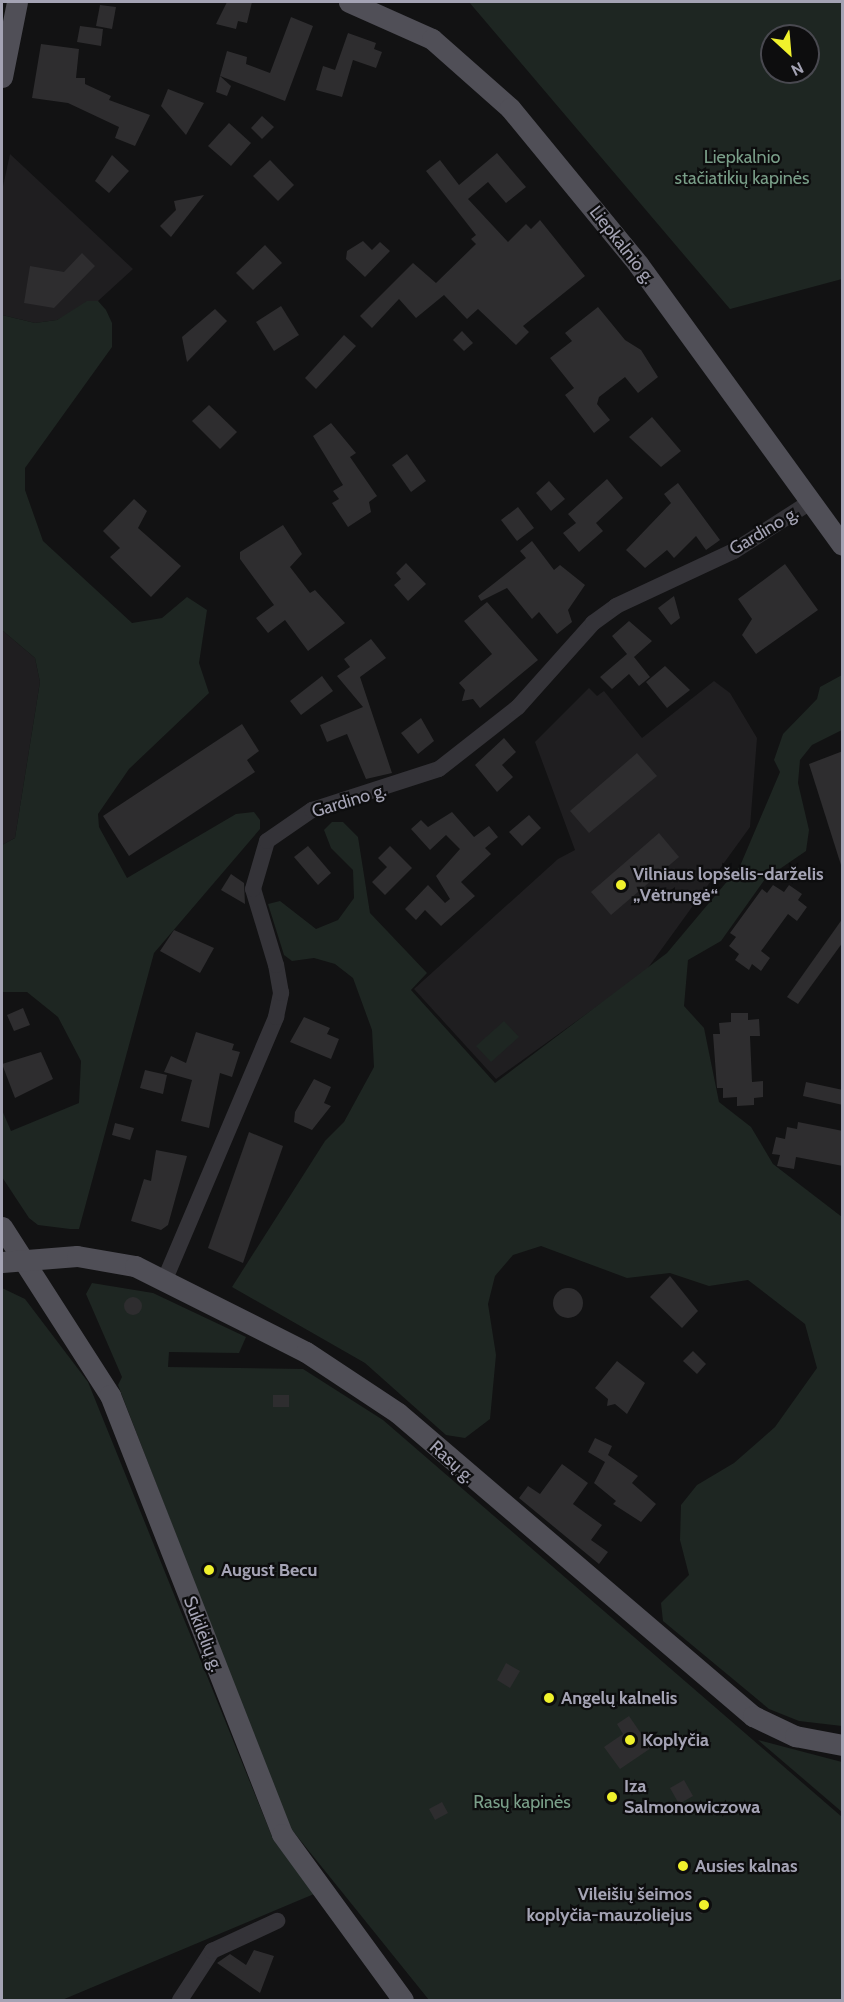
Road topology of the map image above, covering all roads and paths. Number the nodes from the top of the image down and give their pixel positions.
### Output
1 (17, 2) edge
2 (350, 2) edge
3 (2, 77) edge
4 (812, 501) junction
5 (843, 545) edge
6 (2, 1227) edge
7 (11, 1260) edge
8 (165, 1279) junction
9 (843, 1745) edge
10 (277, 1921) dead end
11 (180, 2001) edge
12 (403, 2001) edge

1 - 3 main road
2 - 4 main road, Liepkalnio g.
4 - 5 main road, Liepkalnio g.
4 - 8 street, Gardino g.
6 - 7 main road, Sukilėlių g.
7 - 8 main road, Rasų g.
7 - 12 main road, Sukilėlių g.
8 - 9 main road, Rasų g.
10 - 11 street

